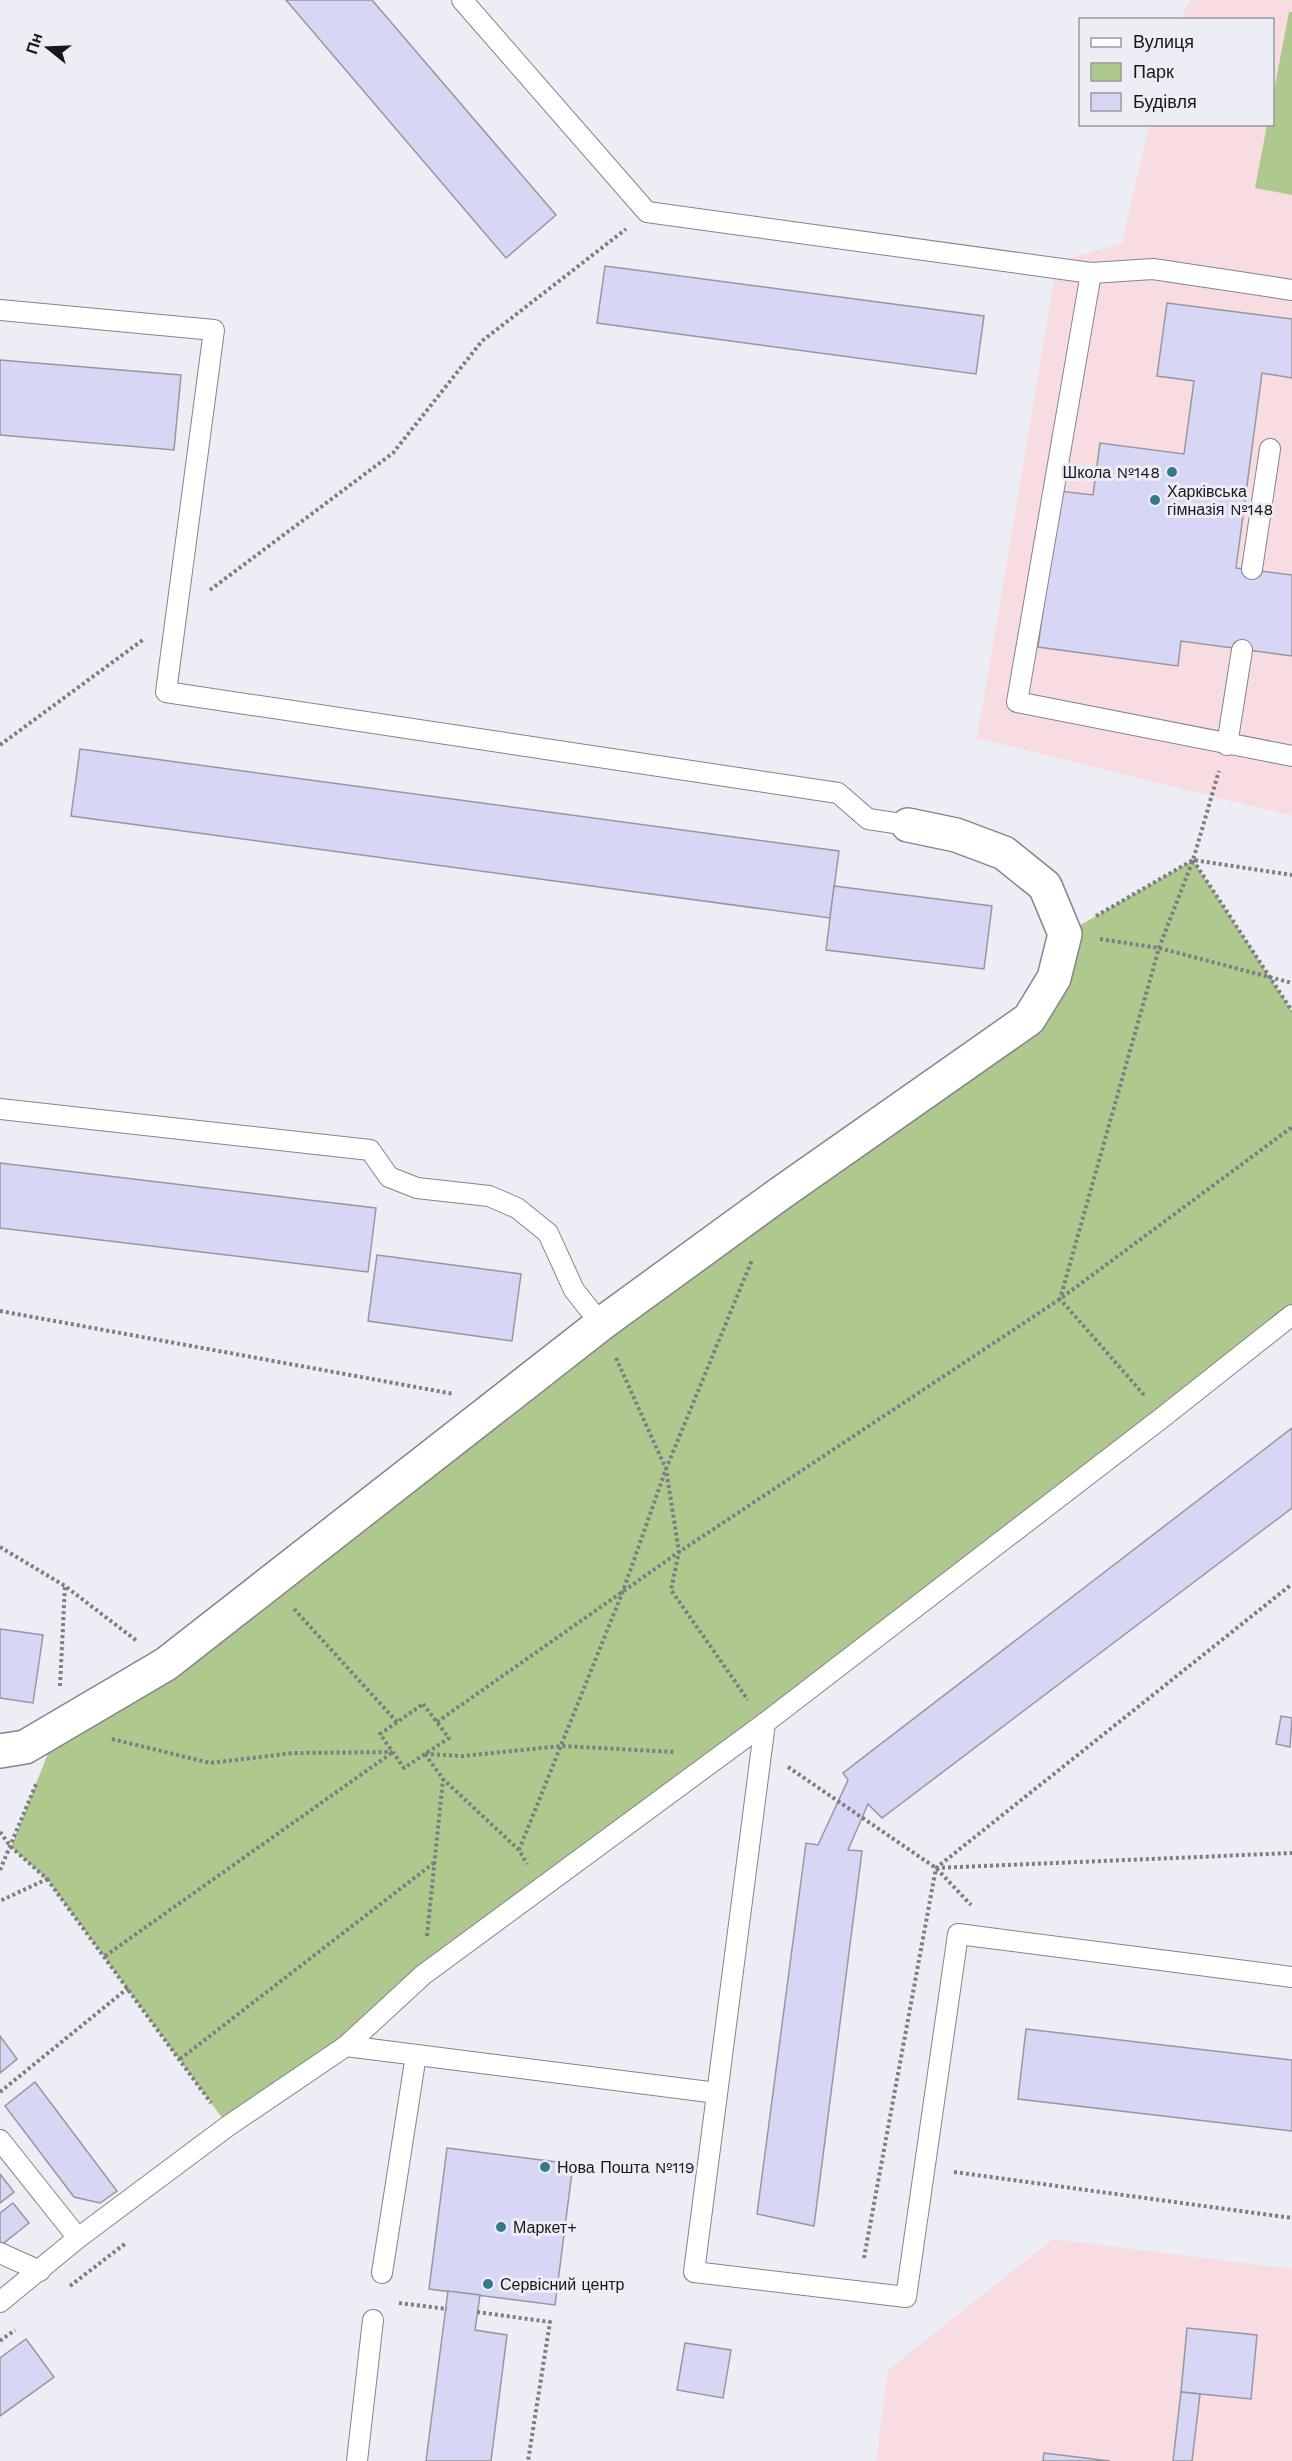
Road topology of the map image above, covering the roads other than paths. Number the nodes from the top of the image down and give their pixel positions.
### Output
1 (462, 0) edge
2 (1091, 273) junction
3 (1292, 290) edge
4 (0, 310) edge
5 (1270, 449) dead end
6 (1252, 569) dead end
7 (1242, 650) dead end
8 (1227, 745) junction
9 (1292, 756) edge
10 (908, 825) joint
11 (0, 1109) edge
12 (1292, 1315) edge
13 (601, 1324) junction
14 (765, 1723) junction
15 (0, 1751) edge
16 (1292, 1977) edge
17 (346, 2046) junction
18 (416, 2055) junction
19 (717, 2093) junction
20 (0, 2140) edge
21 (78, 2238) junction
22 (0, 2253) edge
23 (40, 2271) junction
24 (382, 2273) dead end
25 (0, 2302) edge
26 (373, 2320) dead end
27 (357, 2461) edge

1 - 2 lane
2 - 3 lane
2 - 8 lane
4 - 10 lane
5 - 6 lane
7 - 8 lane
8 - 9 lane
10 - 13 street
11 - 13 lane
12 - 14 lane
13 - 15 street
14 - 17 lane
14 - 19 lane
16 - 19 lane
17 - 18 lane
17 - 21 lane
18 - 19 lane
18 - 24 lane
20 - 21 lane
21 - 23 lane
22 - 23 lane
23 - 25 lane
26 - 27 lane

